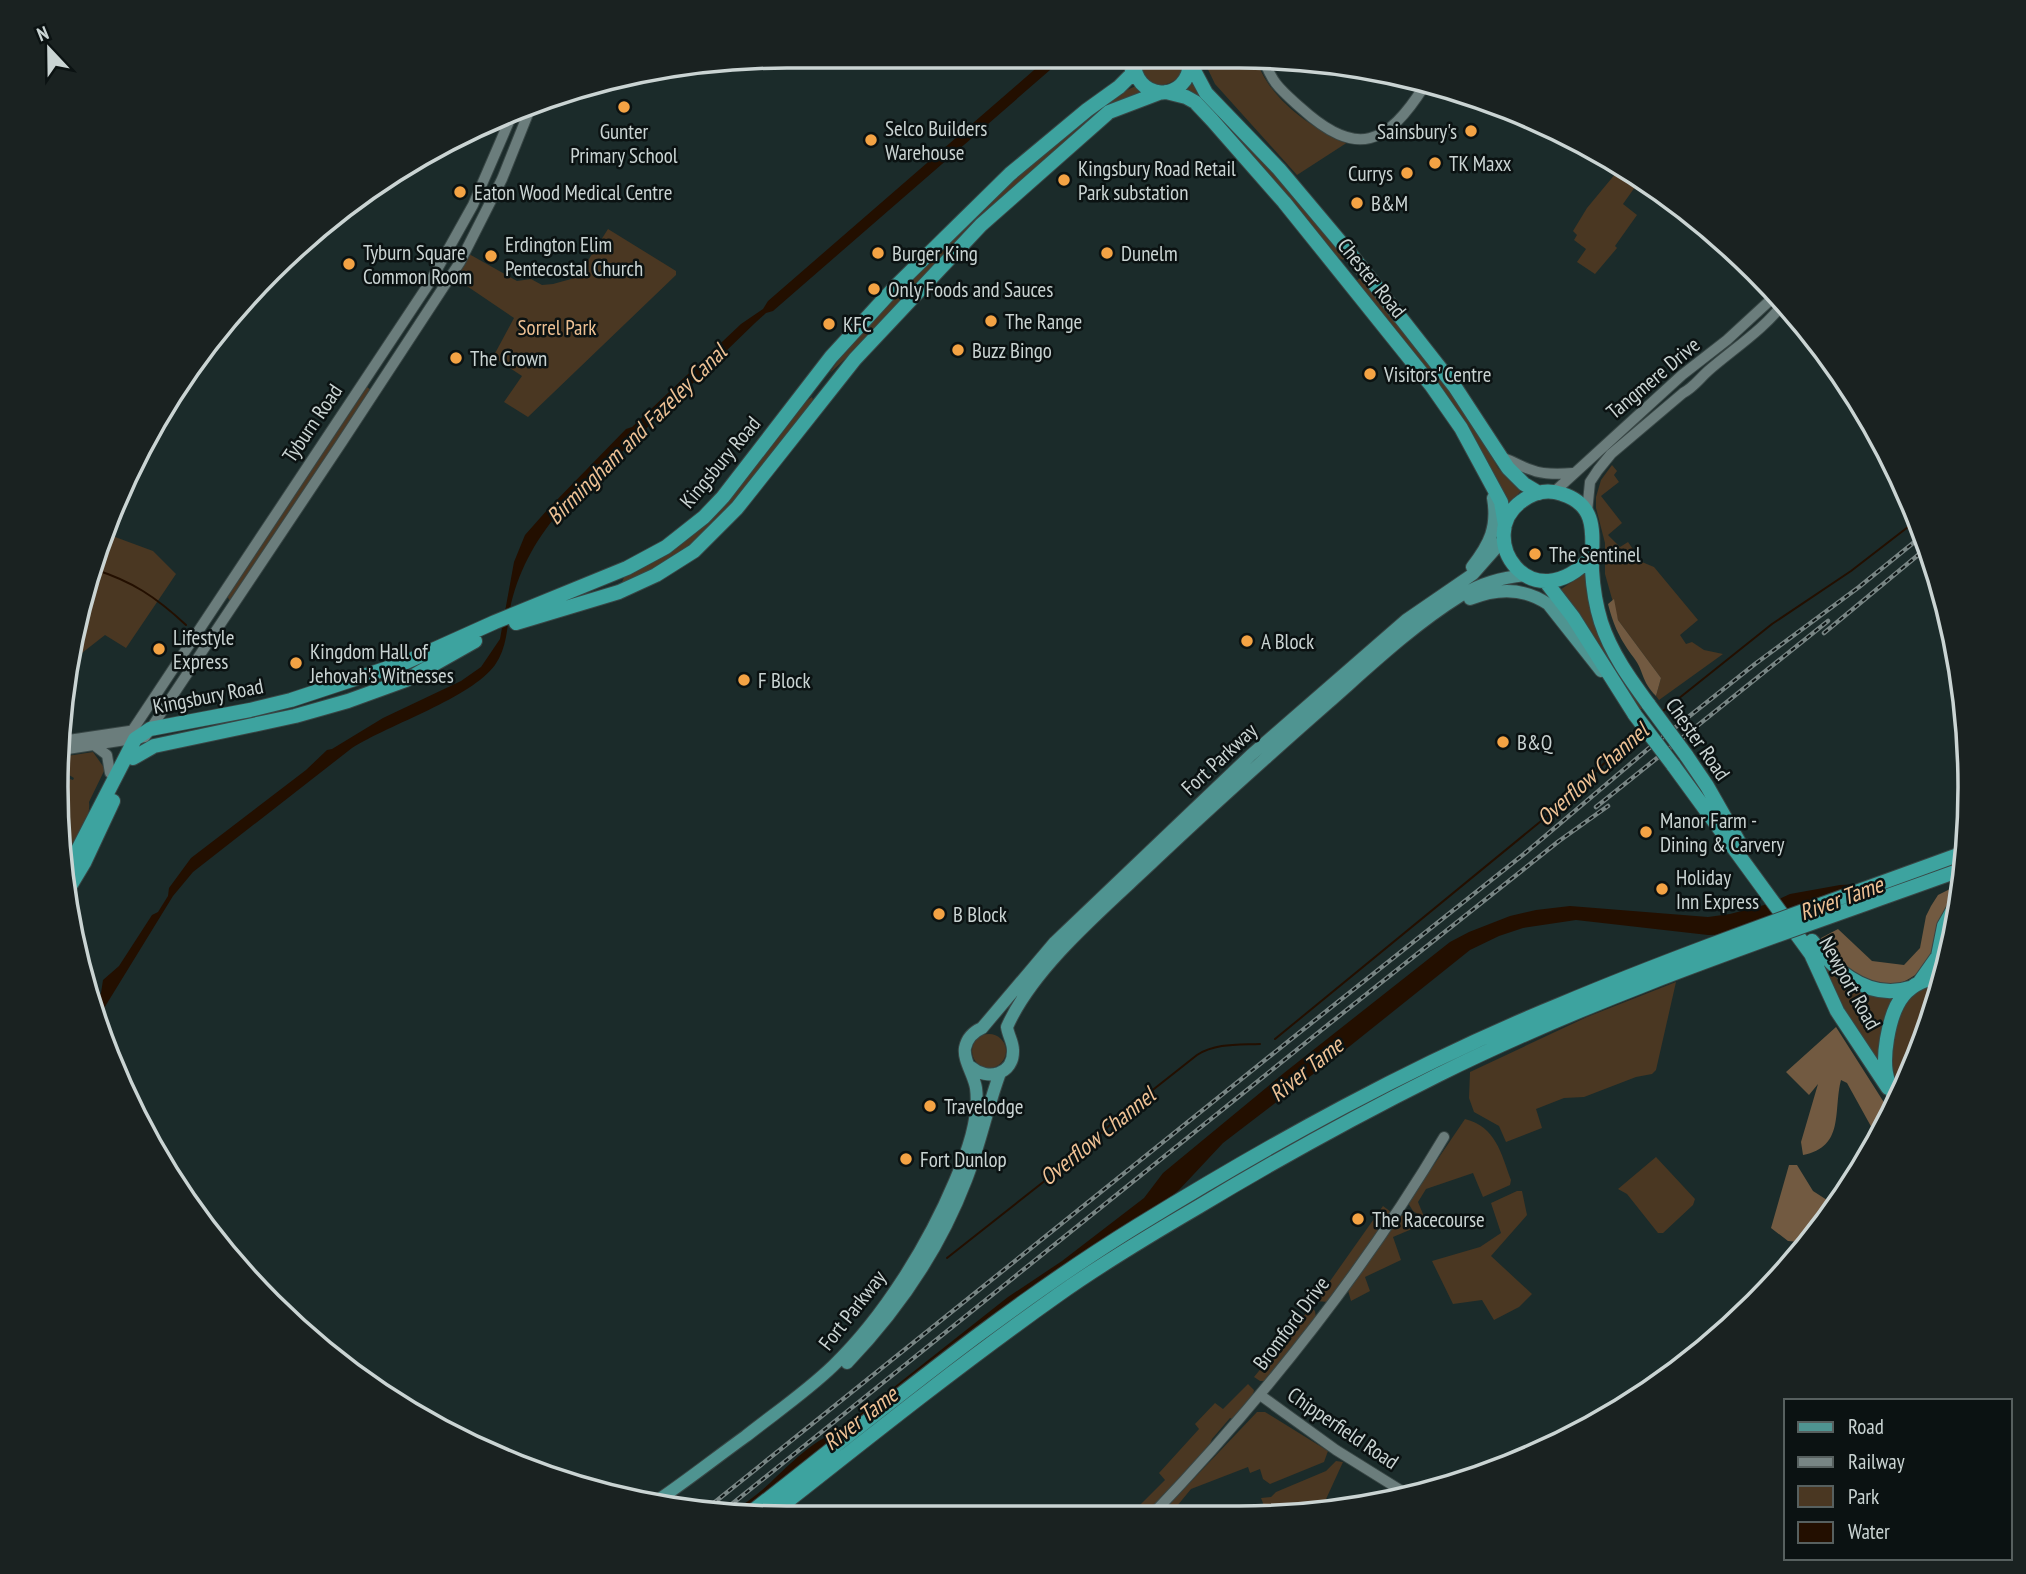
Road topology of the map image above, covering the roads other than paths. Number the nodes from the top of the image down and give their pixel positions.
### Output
1 (1132, 68) edge
2 (1135, 68) edge
3 (1190, 68) edge
4 (1196, 68) edge
5 (1267, 69) edge
6 (1163, 92) junction
7 (1420, 92) edge
8 (1119, 107) junction
9 (527, 117) edge
10 (1212, 121) junction
11 (509, 124) edge
12 (493, 163) junction
13 (506, 167) junction
14 (1353, 257) junction
15 (1769, 302) edge
16 (1776, 310) edge
17 (1380, 321) junction
18 (855, 359) junction
19 (814, 379) junction
20 (820, 401) junction
21 (793, 406) junction
22 (1499, 457) junction
23 (1573, 473) junction
24 (1488, 478) junction
25 (1554, 492) junction
26 (1539, 493) junction
27 (1587, 512) junction
28 (1505, 525) junction
29 (1503, 540) junction
30 (1592, 556) junction
31 (1525, 575) junction
32 (1546, 582) junction
33 (518, 617) junction
34 (1429, 618) junction
35 (1406, 620) junction
36 (494, 627) junction
37 (201, 655) junction
38 (316, 693) junction
39 (1620, 694) junction
40 (291, 700) junction
41 (167, 704) junction
42 (320, 709) junction
43 (295, 716) junction
44 (187, 722) junction
45 (246, 728) junction
46 (138, 734) junction
47 (70, 740) edge
48 (94, 745) junction
49 (70, 749) edge
50 (133, 758) junction
51 (110, 773) junction
52 (97, 813) junction
53 (1954, 856) edge
54 (72, 861) edge
55 (1953, 873) edge
56 (74, 879) edge
57 (1774, 900) junction
58 (1800, 931) junction
59 (1937, 958) edge
60 (1931, 980) edge
61 (1915, 985) junction
62 (982, 1028) junction
63 (1009, 1038) junction
64 (971, 1068) junction
65 (1000, 1073) junction
66 (1888, 1088) junction
67 (1890, 1091) edge
68 (1444, 1137) dead end
69 (1260, 1395) junction
70 (1397, 1488) edge
71 (664, 1495) edge
72 (677, 1497) edge
73 (761, 1505) edge
74 (782, 1506) edge
75 (1160, 1506) edge

1 - 19 highway, Kingsbury Road
2 - 6 highway, Chester Road
3 - 6 highway
4 - 14 highway, Chester Road
5 - 7 street
6 - 8 highway, Kingsbury Road
6 - 10 highway, Chester Road
8 - 10 highway
8 - 18 highway, Kingsbury Road
9 - 13 street, Tyburn Road
10 - 17 highway, Chester Road
11 - 12 street, Tyburn Road
12 - 13 street
12 - 46 street, Tyburn Road
13 - 37 street, Tyburn Road
14 - 17 highway
14 - 22 highway, Chester Road
15 - 23 street, Tangmere Drive
16 - 27 street, Tangmere Drive
17 - 24 highway, Chester Road
18 - 19 highway
18 - 20 highway, Kingsbury Road
19 - 21 highway, Kingsbury Road
20 - 21 highway
20 - 33 highway, Kingsbury Road
21 - 33 highway, Kingsbury Road
22 - 23 street
22 - 26 highway, Chester Road
23 - 25 street, Tangmere Drive
24 - 28 highway, Chester Road
24 - 35 main road
25 - 26 highway
25 - 27 highway
26 - 28 highway
27 - 30 highway
28 - 29 highway
29 - 31 highway
29 - 35 main road, Fort Parkway
30 - 32 highway
30 - 57 highway, Chester Road, bridge
31 - 32 highway
31 - 34 main road, Fort Parkway
32 - 39 highway, Chester Road
33 - 36 highway, Kingsbury Road
34 - 39 main road
34 - 63 main road, Fort Parkway
35 - 62 main road, Fort Parkway
36 - 38 highway, Kingsbury Road
36 - 42 highway, Kingsbury Road
37 - 41 street, Tyburn Road
37 - 46 street
38 - 40 highway, Kingsbury Road
38 - 42 highway
39 - 57 highway, Chester Road, bridge
40 - 43 highway
40 - 44 highway, Kingsbury Road
41 - 44 street
41 - 46 street, Tyburn Road
42 - 43 highway, Kingsbury Road
43 - 45 highway, Kingsbury Road
44 - 46 highway, Kingsbury Road
45 - 46 highway
45 - 50 highway, Kingsbury Road
46 - 47 street, Kingsbury Road
46 - 48 street, Kingsbury Road
46 - 50 highway
46 - 51 highway
46 - 52 highway, Tyburn Road
48 - 49 street, Kingsbury Road
48 - 51 street
50 - 56 highway
51 - 52 highway
52 - 54 highway, Tyburn Road
53 - 73 highway, bridge
55 - 74 highway, bridge
57 - 58 highway, Newport Road, bridge
58 - 61 highway, Newport Road
58 - 66 highway, Newport Road
59 - 61 highway
60 - 61 highway, Newport Road
61 - 66 highway
62 - 63 main road
62 - 64 main road, Fort Parkway
63 - 65 main road, Fort Parkway
64 - 65 main road
64 - 71 main road, Fort Parkway
65 - 72 main road, Fort Parkway
66 - 67 highway, Newport Road
68 - 69 street, Bromford Drive
69 - 70 street, Chipperfield Road
69 - 75 street, Bromford Drive

